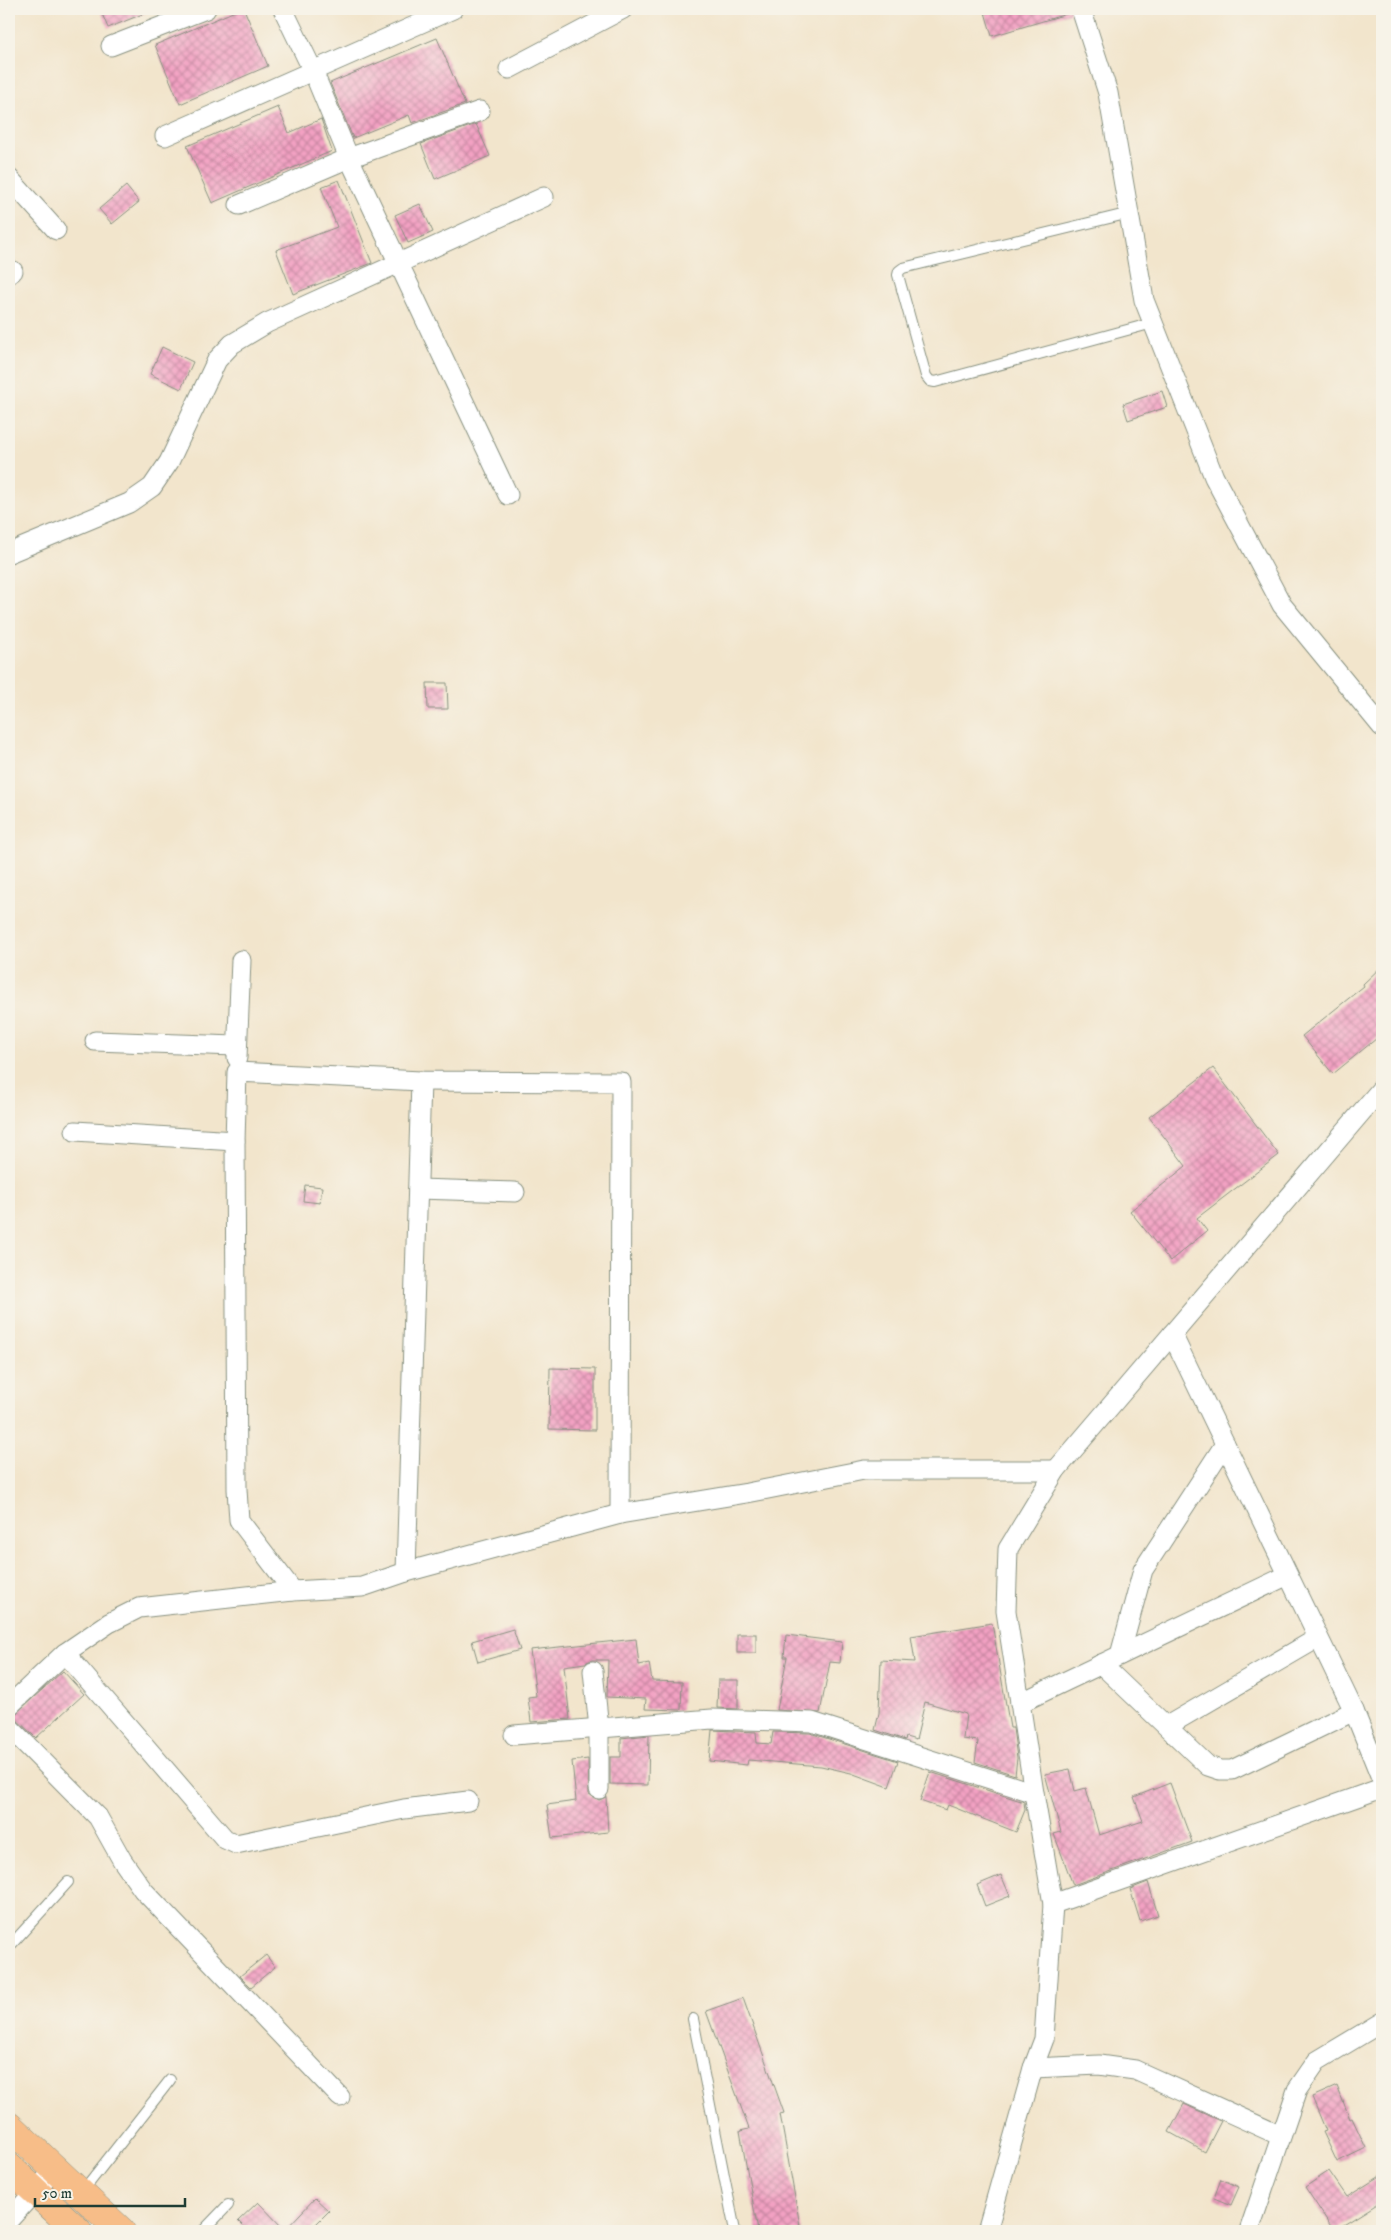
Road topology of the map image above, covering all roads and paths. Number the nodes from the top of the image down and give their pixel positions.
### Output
1 (206, 9) edge
2 (283, 9) edge
3 (453, 9) edge
4 (623, 9) edge
5 (1081, 9) edge
6 (111, 46) dead end
7 (509, 69) dead end
8 (313, 71) junction
9 (480, 111) dead end
10 (165, 136) dead end
11 (349, 158) junction
12 (9, 178) edge
13 (544, 197) dead end
14 (239, 205) dead end
15 (1130, 214) junction
16 (56, 230) dead end
17 (399, 264) junction
18 (1153, 323) junction
19 (508, 495) dead end
20 (9, 553) edge
21 (1382, 727) edge
22 (241, 960) dead end
23 (95, 1041) dead end
24 (236, 1046) junction
25 (237, 1072) junction
26 (421, 1081) junction
27 (1382, 1088) edge
28 (75, 1131) dead end
29 (235, 1141) junction
30 (418, 1189) junction
31 (514, 1192) dead end
32 (1172, 1334) junction
33 (1225, 1444) junction
34 (1056, 1470) junction
35 (620, 1514) junction
36 (406, 1572) junction
37 (1288, 1575) junction
38 (293, 1591) junction
39 (1318, 1638) junction
40 (65, 1653) junction
41 (1120, 1655) junction
42 (1102, 1664) junction
43 (593, 1671) dead end
44 (1020, 1703) junction
45 (9, 1706) edge
46 (1354, 1711) junction
47 (1167, 1726) junction
48 (9, 1727) edge
49 (599, 1728) junction
50 (514, 1735) dead end
51 (1382, 1780) edge
52 (1382, 1788) edge
53 (599, 1789) dead end
54 (1034, 1793) junction
55 (468, 1801) dead end
56 (68, 1882) dead end
57 (1053, 1904) junction
58 (9, 1947) edge
59 (693, 2019) dead end
60 (1382, 2022) edge
61 (1033, 2068) junction
62 (170, 2080) dead end
63 (340, 2096) dead end
64 (9, 2126) edge
65 (1281, 2136) junction
66 (9, 2167) edge
67 (55, 2169) junction
68 (35, 2191) junction
69 (81, 2194) junction
70 (228, 2205) dead end
71 (9, 2220) edge
72 (78, 2231) edge
73 (121, 2231) edge
74 (203, 2231) edge
75 (735, 2231) edge
76 (987, 2231) edge
77 (1248, 2231) edge

1 - 6 street
2 - 8 street
3 - 8 street
4 - 7 street
5 - 15 street
8 - 10 street
8 - 11 street
9 - 11 street
11 - 14 street
11 - 17 street
12 - 16 street
13 - 17 street
15 - 18 street
15 - 18 lane
17 - 19 street
17 - 20 street
18 - 21 street
22 - 24 street
23 - 24 street
24 - 25 street
25 - 26 street
25 - 29 street
26 - 30 street
26 - 35 street
27 - 32 street
28 - 29 street
29 - 38 street
30 - 31 street
30 - 36 street
32 - 33 street
32 - 34 street
33 - 37 street
33 - 41 street
34 - 35 street
34 - 44 street
35 - 36 street
36 - 38 street
37 - 39 street
37 - 41 street
38 - 40 street
39 - 46 street
39 - 47 street
40 - 45 street
40 - 55 street
41 - 42 street
42 - 44 street
42 - 47 street
43 - 49 street
44 - 54 street
46 - 47 street
46 - 51 street
48 - 63 street
49 - 50 street
49 - 53 street
49 - 54 street
52 - 57 street
54 - 57 street
56 - 58 lane
57 - 61 street
59 - 75 lane
60 - 65 street
61 - 65 street
61 - 76 street
62 - 69 lane
64 - 67 main road
65 - 77 street
66 - 68 main road
67 - 68 street
67 - 69 main road
68 - 71 street
68 - 72 main road
69 - 73 main road
70 - 74 lane

